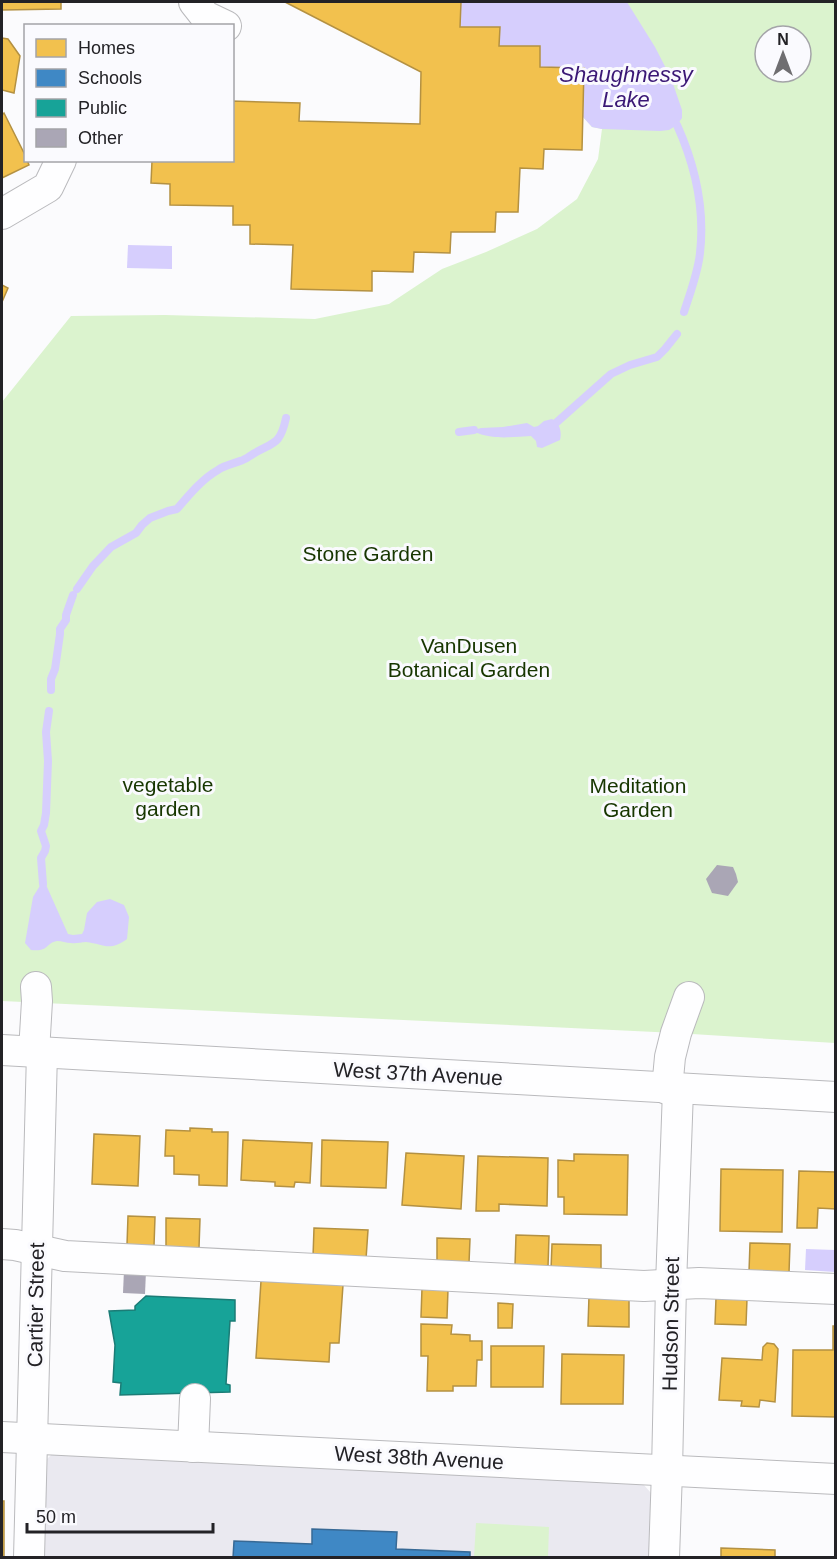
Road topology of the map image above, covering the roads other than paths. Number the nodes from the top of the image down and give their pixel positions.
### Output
1 (194, 2) edge
2 (223, 24) edge
3 (60, 162) edge
4 (2, 214) edge
5 (36, 987) dead end
6 (689, 997) dead end
7 (2, 1050) edge
8 (38, 1052) junction
9 (672, 1089) junction
10 (836, 1098) edge
11 (2, 1244) edge
12 (37, 1251) junction
13 (671, 1284) junction
14 (836, 1289) edge
15 (195, 1399) dead end
16 (2, 1437) edge
17 (32, 1439) junction
18 (193, 1447) junction
19 (668, 1471) junction
20 (836, 1479) edge
21 (29, 1557) edge
22 (664, 1557) edge

1 - 2 street
3 - 4 street
5 - 8 street, Cartier Street
6 - 9 street, Hudson Street
7 - 8 street, West 37th Avenue
8 - 9 street, West 37th Avenue
8 - 12 street, Cartier Street
9 - 10 street, West 37th Avenue
9 - 13 street, Hudson Street
11 - 12 street
12 - 13 street
12 - 17 street, Cartier Street
13 - 14 street
13 - 19 street, Hudson Street
15 - 18 street
16 - 17 street, West 38th Avenue
17 - 18 street, West 38th Avenue
17 - 21 street, Cartier Street
18 - 19 street, West 38th Avenue
19 - 20 street, West 38th Avenue
19 - 22 street, Hudson Street

